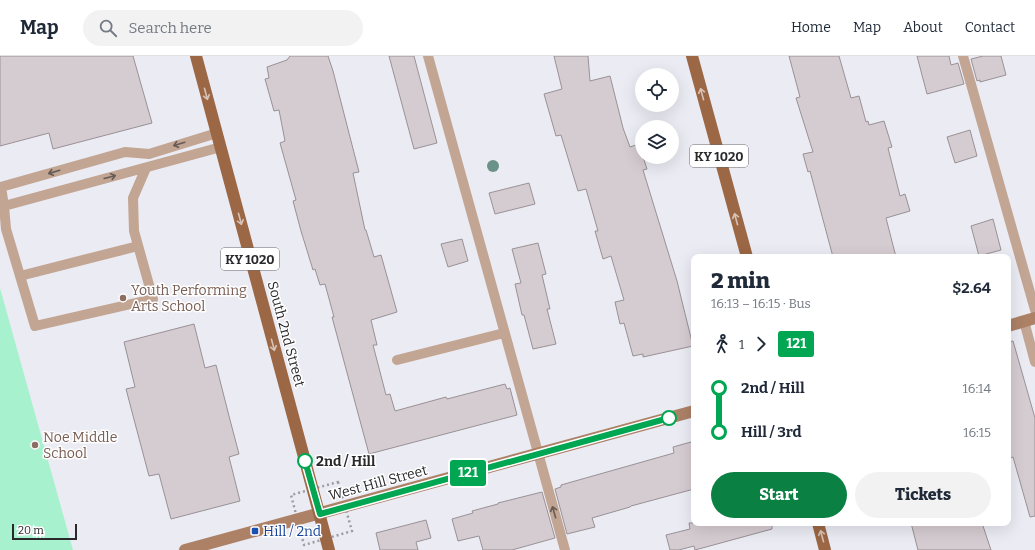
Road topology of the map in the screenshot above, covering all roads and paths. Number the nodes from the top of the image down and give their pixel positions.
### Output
1 (196, 56) edge
2 (428, 56) edge
3 (692, 56) edge
4 (963, 56) edge
5 (217, 133) junction
6 (220, 147) junction
7 (146, 168) junction
8 (0, 187) edge
9 (4, 206) junction
10 (138, 246) junction
11 (746, 254) edge
12 (20, 276) junction
13 (1035, 310) edge
14 (1029, 320) edge
15 (1011, 325) edge
16 (504, 333) junction
17 (397, 360) dead end
18 (1035, 362) edge
19 (691, 412) edge
20 (538, 454) junction
21 (320, 514) junction
22 (819, 526) edge
23 (185, 550) edge
24 (329, 550) edge
25 (565, 550) edge
26 (825, 550) edge

1 -> 5 main road, South 2nd Street / KY 1020
2 - 16 lane
11 -> 3 main road, KY 1020
4 - 13 lane
5 - 6 main road, South 2nd Street / KY 1020
5 -> 8 lane
6 - 7 lane
6 -> 21 main road, South 2nd Street / KY 1020
9 -> 7 lane
7 - 10 lane
8 - 9 lane
9 - 12 lane
10 - 12 lane
10 - 12 lane
14 - 15 street
14 - 18 lane
16 - 17 lane
16 - 20 lane
19 - 20 street, West Hill Street
20 - 21 street, West Hill Street
25 -> 20 lane
21 - 23 street, West Hill Street
21 - 24 main road, South 2nd Street / KY 1020
26 -> 22 main road

